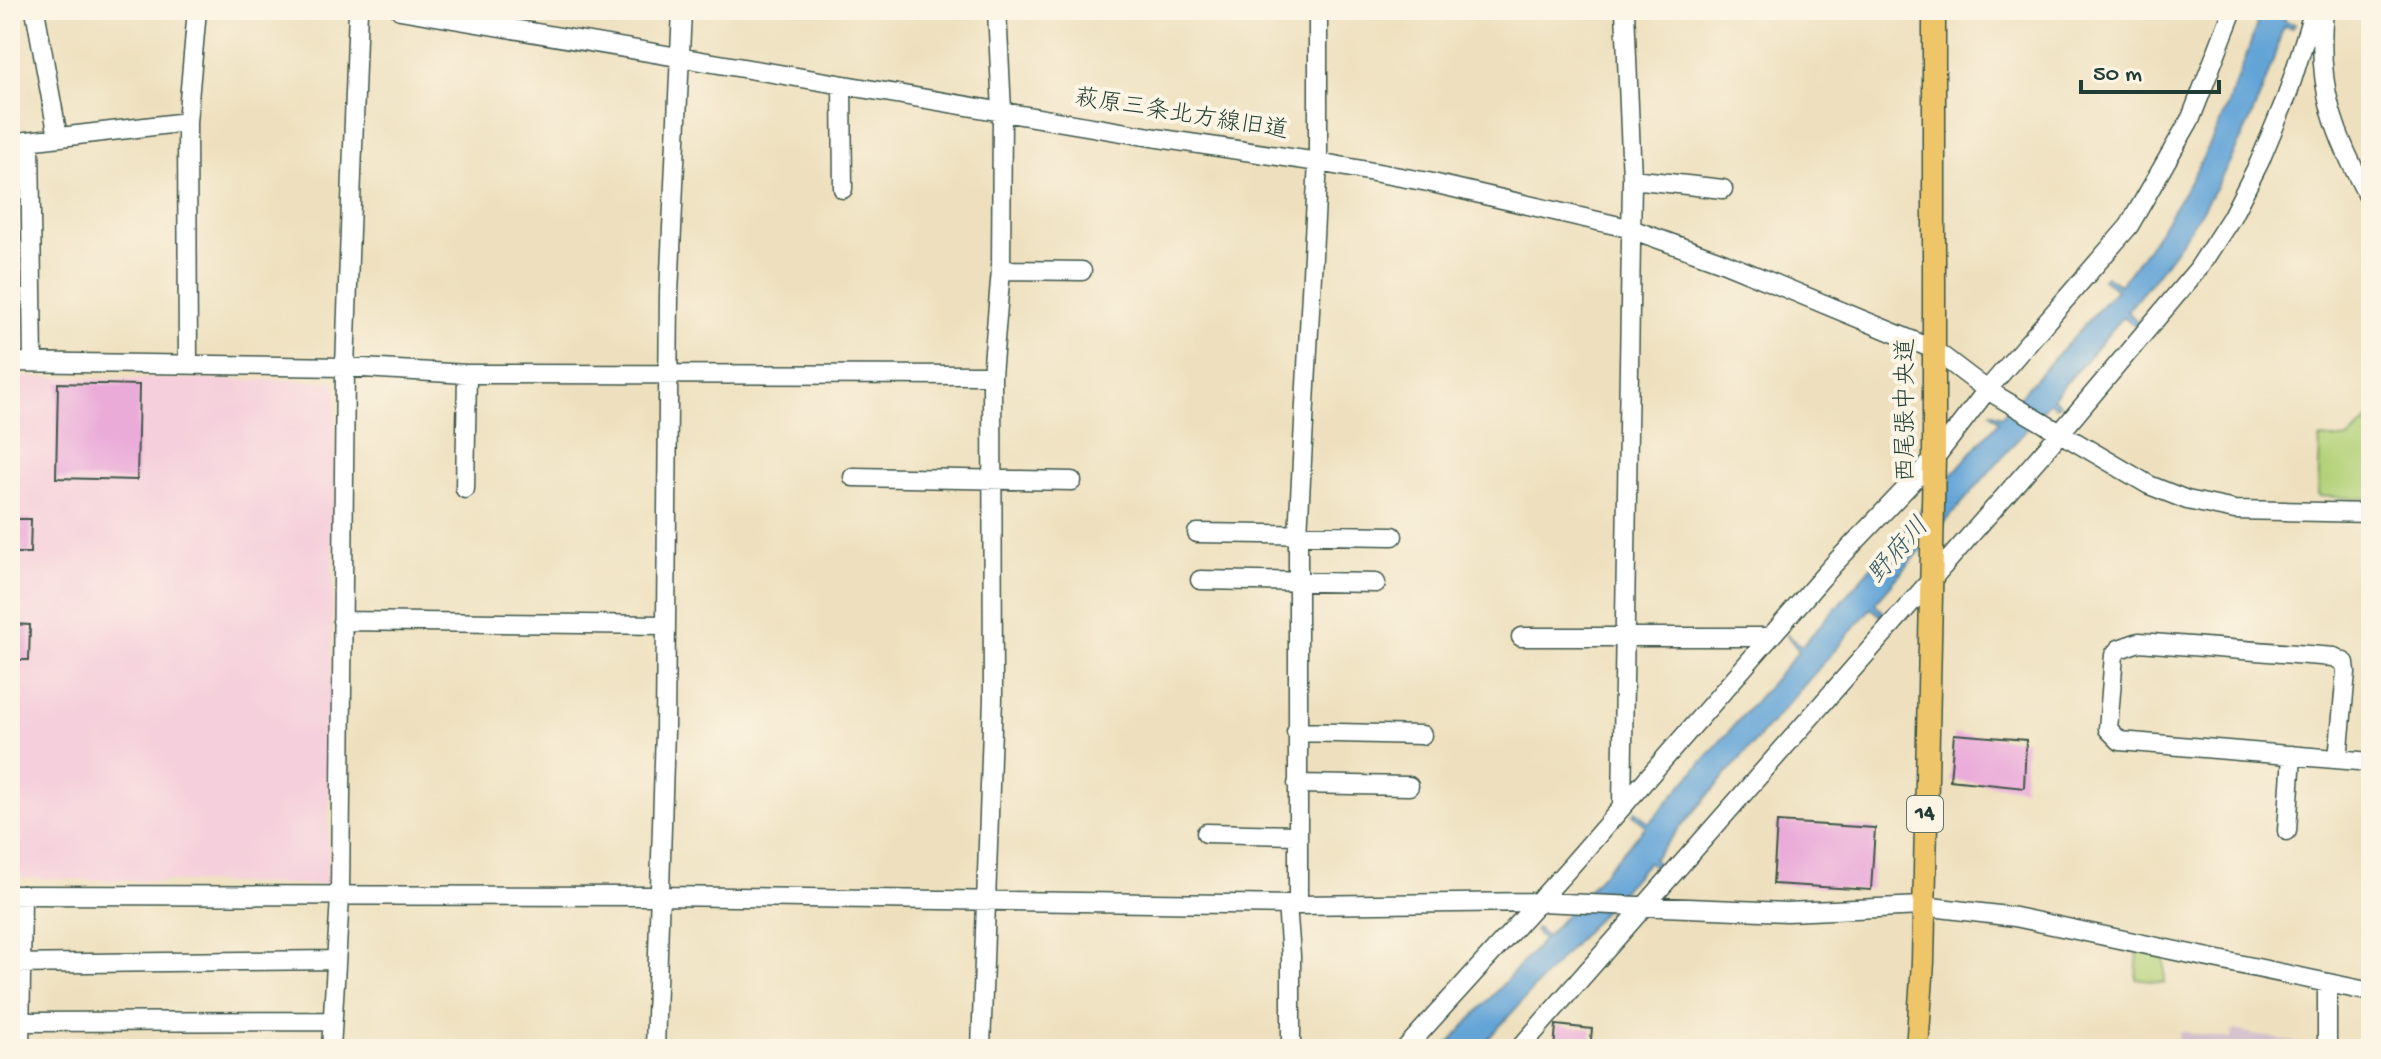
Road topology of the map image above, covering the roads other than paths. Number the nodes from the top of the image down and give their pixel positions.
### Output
1 (35, 10) edge
2 (197, 10) edge
3 (358, 10) edge
4 (400, 10) edge
5 (682, 10) edge
6 (997, 10) edge
7 (1318, 10) edge
8 (1625, 10) edge
9 (1934, 10) edge
10 (2233, 10) edge
11 (2314, 10) edge
12 (2324, 10) edge
13 (682, 56) junction
14 (842, 85) junction
15 (1002, 111) junction
16 (187, 122) junction
17 (58, 137) junction
18 (30, 141) junction
19 (10, 143) edge
20 (1318, 162) junction
21 (1632, 179) junction
22 (843, 189) dead end
23 (1723, 189) dead end
24 (2371, 202) edge
25 (1628, 228) junction
26 (1001, 270) junction
27 (1082, 271) dead end
28 (1933, 349) junction
29 (10, 362) edge
30 (33, 362) junction
31 (188, 365) junction
32 (345, 367) junction
33 (669, 373) junction
34 (467, 374) junction
35 (992, 375) junction
36 (1990, 392) junction
37 (2059, 431) junction
38 (1934, 459) junction
39 (853, 477) dead end
40 (1072, 481) dead end
41 (993, 482) junction
42 (465, 489) dead end
43 (2371, 513) edge
44 (1197, 533) dead end
45 (1298, 535) junction
46 (1393, 536) dead end
47 (1931, 579) junction
48 (1200, 580) dead end
49 (1297, 582) junction
50 (1376, 583) dead end
51 (342, 621) junction
52 (665, 625) junction
53 (1521, 637) dead end
54 (1624, 637) junction
55 (1770, 637) junction
56 (1296, 732) junction
57 (1422, 735) dead end
58 (2292, 755) junction
59 (2338, 759) junction
60 (2371, 762) edge
61 (1297, 784) junction
62 (1409, 786) dead end
63 (1622, 807) junction
64 (2287, 831) dead end
65 (1206, 833) dead end
66 (1297, 835) junction
67 (16, 895) edge
68 (661, 896) junction
69 (340, 897) junction
70 (985, 900) junction
71 (1544, 902) junction
72 (1292, 904) junction
73 (1645, 904) junction
74 (1923, 906) junction
75 (336, 960) junction
76 (15, 964) edge
77 (2327, 983) junction
78 (2371, 992) edge
79 (331, 1021) junction
80 (15, 1022) edge
81 (20, 1049) edge
82 (331, 1049) edge
83 (655, 1049) edge
84 (981, 1049) edge
85 (1291, 1049) edge
86 (1405, 1049) edge
87 (1519, 1049) edge
88 (1917, 1049) edge
89 (2327, 1049) edge

1 - 17 street
2 - 16 street
3 - 32 street
4 - 13 street, 萩原三条北方線旧道
5 - 13 street
6 - 15 street
7 - 20 street
8 - 21 street
9 - 28 main road, 西尾張中央道 / 14
10 - 36 street
11 - 37 street
12 - 24 street
13 - 14 street, 萩原三条北方線旧道
13 - 33 street
14 - 15 street, 萩原三条北方線旧道
14 - 22 street
15 - 20 street, 萩原三条北方線旧道
15 - 26 street
16 - 17 street
16 - 31 street
17 - 18 street
18 - 19 street
18 - 30 street
20 - 25 street, 萩原三条北方線旧道
20 - 45 street
21 - 23 street
21 - 25 street
25 - 28 street, 萩原三条北方線旧道
25 - 54 street
26 - 27 street
26 - 35 street
28 - 36 street, 萩原三条北方線旧道
28 - 38 main road, 西尾張中央道 / 14
29 - 30 street
30 - 31 street
31 - 32 street
32 - 34 street
32 - 51 street
33 - 34 street
33 - 35 street
33 - 52 street
34 - 42 street
35 - 41 street
36 - 37 street, 萩原三条北方線旧道
36 - 38 street
37 - 43 street, 萩原三条北方線旧道
37 - 47 street
38 - 47 main road, 西尾張中央道 / 14
38 - 55 street
39 - 41 street
40 - 41 street
41 - 70 street
44 - 45 street
45 - 46 street
45 - 49 street
47 - 73 street
47 - 74 main road, 西尾張中央道 / 14
48 - 49 street
49 - 50 street
49 - 56 street
51 - 52 street
51 - 69 street
52 - 68 street
53 - 54 street
54 - 55 street
54 - 63 street
55 - 63 street
56 - 57 street
56 - 61 street
58 - 59 street
58 - 59 street
58 - 64 street
59 - 60 street
61 - 62 street
61 - 66 street
63 - 71 street
65 - 66 street
66 - 72 street
67 - 69 street
67 - 76 street
68 - 69 street
68 - 70 street
68 - 83 street
69 - 75 street
70 - 72 street
70 - 84 street
71 - 72 street
71 - 73 street
71 - 86 street
72 - 85 street
73 - 74 street
73 - 87 street
74 - 77 street
74 - 88 main road, 西尾張中央道 / 14
75 - 76 street
75 - 79 street
76 - 80 street
77 - 78 street
77 - 89 street
79 - 80 street
79 - 82 street
80 - 81 street

